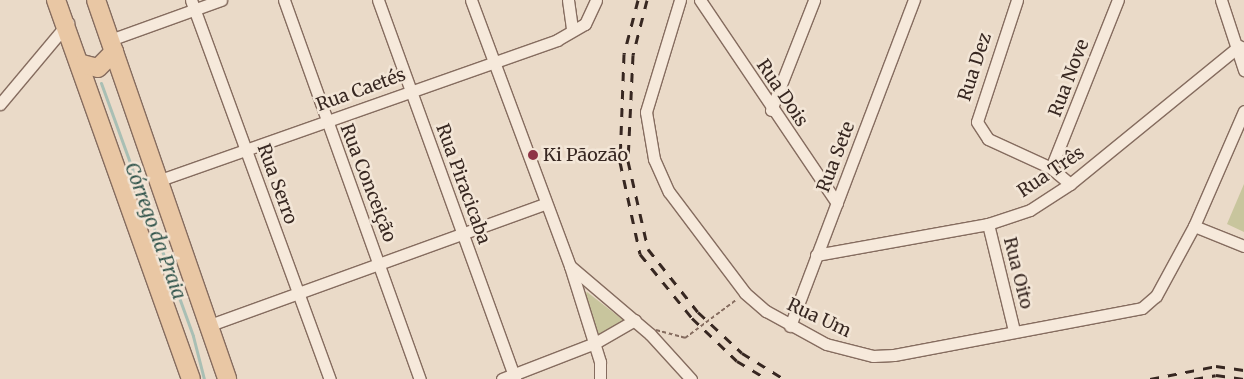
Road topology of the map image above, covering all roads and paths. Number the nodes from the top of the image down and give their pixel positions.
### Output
1 (221, 0) edge
2 (284, 0) edge
3 (378, 0) edge
4 (471, 0) edge
5 (568, 0) edge
6 (596, 0) edge
7 (680, 0) edge
8 (700, 0) edge
9 (814, 0) edge
10 (914, 0) edge
11 (1017, 0) edge
12 (1118, 0) edge
13 (1220, 0) edge
14 (95, 2) edge
15 (193, 5) edge
16 (65, 9) edge
17 (572, 30) junction
18 (112, 46) junction
19 (1241, 47) edge
20 (494, 61) junction
21 (82, 64) junction
22 (1244, 70) edge
23 (411, 90) junction
24 (0, 104) edge
25 (771, 110) junction
26 (1244, 111) edge
27 (326, 121) junction
28 (246, 150) junction
29 (1051, 168) junction
30 (160, 180) junction
31 (1070, 184) junction
32 (545, 204) junction
33 (837, 204) junction
34 (988, 224) junction
35 (1194, 226) junction
36 (461, 233) junction
37 (1244, 246) edge
38 (816, 255) junction
39 (380, 262) junction
40 (570, 266) junction
41 (297, 292) junction
42 (736, 300) dead end
43 (635, 320) junction
44 (210, 325) junction
45 (790, 326) junction
46 (656, 330) dead end
47 (1014, 331) junction
48 (595, 343) junction
49 (514, 377) edge
50 (191, 379) edge
51 (227, 379) edge
52 (330, 379) edge
53 (420, 379) edge
54 (502, 379) edge
55 (600, 379) edge
56 (691, 379) edge

1 - 15 street
2 - 27 street, Rua Conceição
3 - 23 street, Rua Piracicaba
4 - 20 street
5 - 17 street
6 - 17 street, Rua Caetés
7 - 45 street, Rua Um
8 - 25 street, Rua Dois
9 - 25 street
10 - 33 street, Rua Sete
11 - 29 street, Rua Dez
12 - 29 street, Rua Nove
13 - 19 street
14 - 18 main road
15 - 18 street
15 - 28 street, Rua Serro
16 - 21 main road
16 - 24 street
17 - 20 street, Rua Caetés
18 - 21 main road
18 - 30 main road
19 - 22 street
19 - 31 street, Rua Três
20 - 23 street, Rua Caetés
20 - 32 street
21 - 50 main road
23 - 27 street, Rua Caetés
23 - 36 street, Rua Piracicaba
25 - 33 street, Rua Dois
26 - 35 street, Rua Um
27 - 28 street, Rua Caetés
27 - 39 street, Rua Conceição
28 - 30 street, Rua Caetés
28 - 41 street, Rua Serro
29 - 31 street, Rua Dez
30 - 44 main road
31 - 34 street, Rua Três
32 - 36 street
32 - 40 street
33 - 38 street, Rua Sete
34 - 38 street, Rua Três
34 - 47 street, Rua Oito
35 - 37 street
35 - 47 street, Rua Um
36 - 39 street
36 - 49 street, Rua Piracicaba
38 - 45 street, Rua Sete
39 - 41 street
39 - 53 street, Rua Conceição
40 - 43 street
40 - 48 street
41 - 44 street
41 - 52 street, Rua Serro
42 - 46 path, bridge
43 - 48 street
43 - 56 street
44 - 51 main road
45 - 47 street, Rua Um
48 - 49 street
48 - 55 street
49 - 54 street

